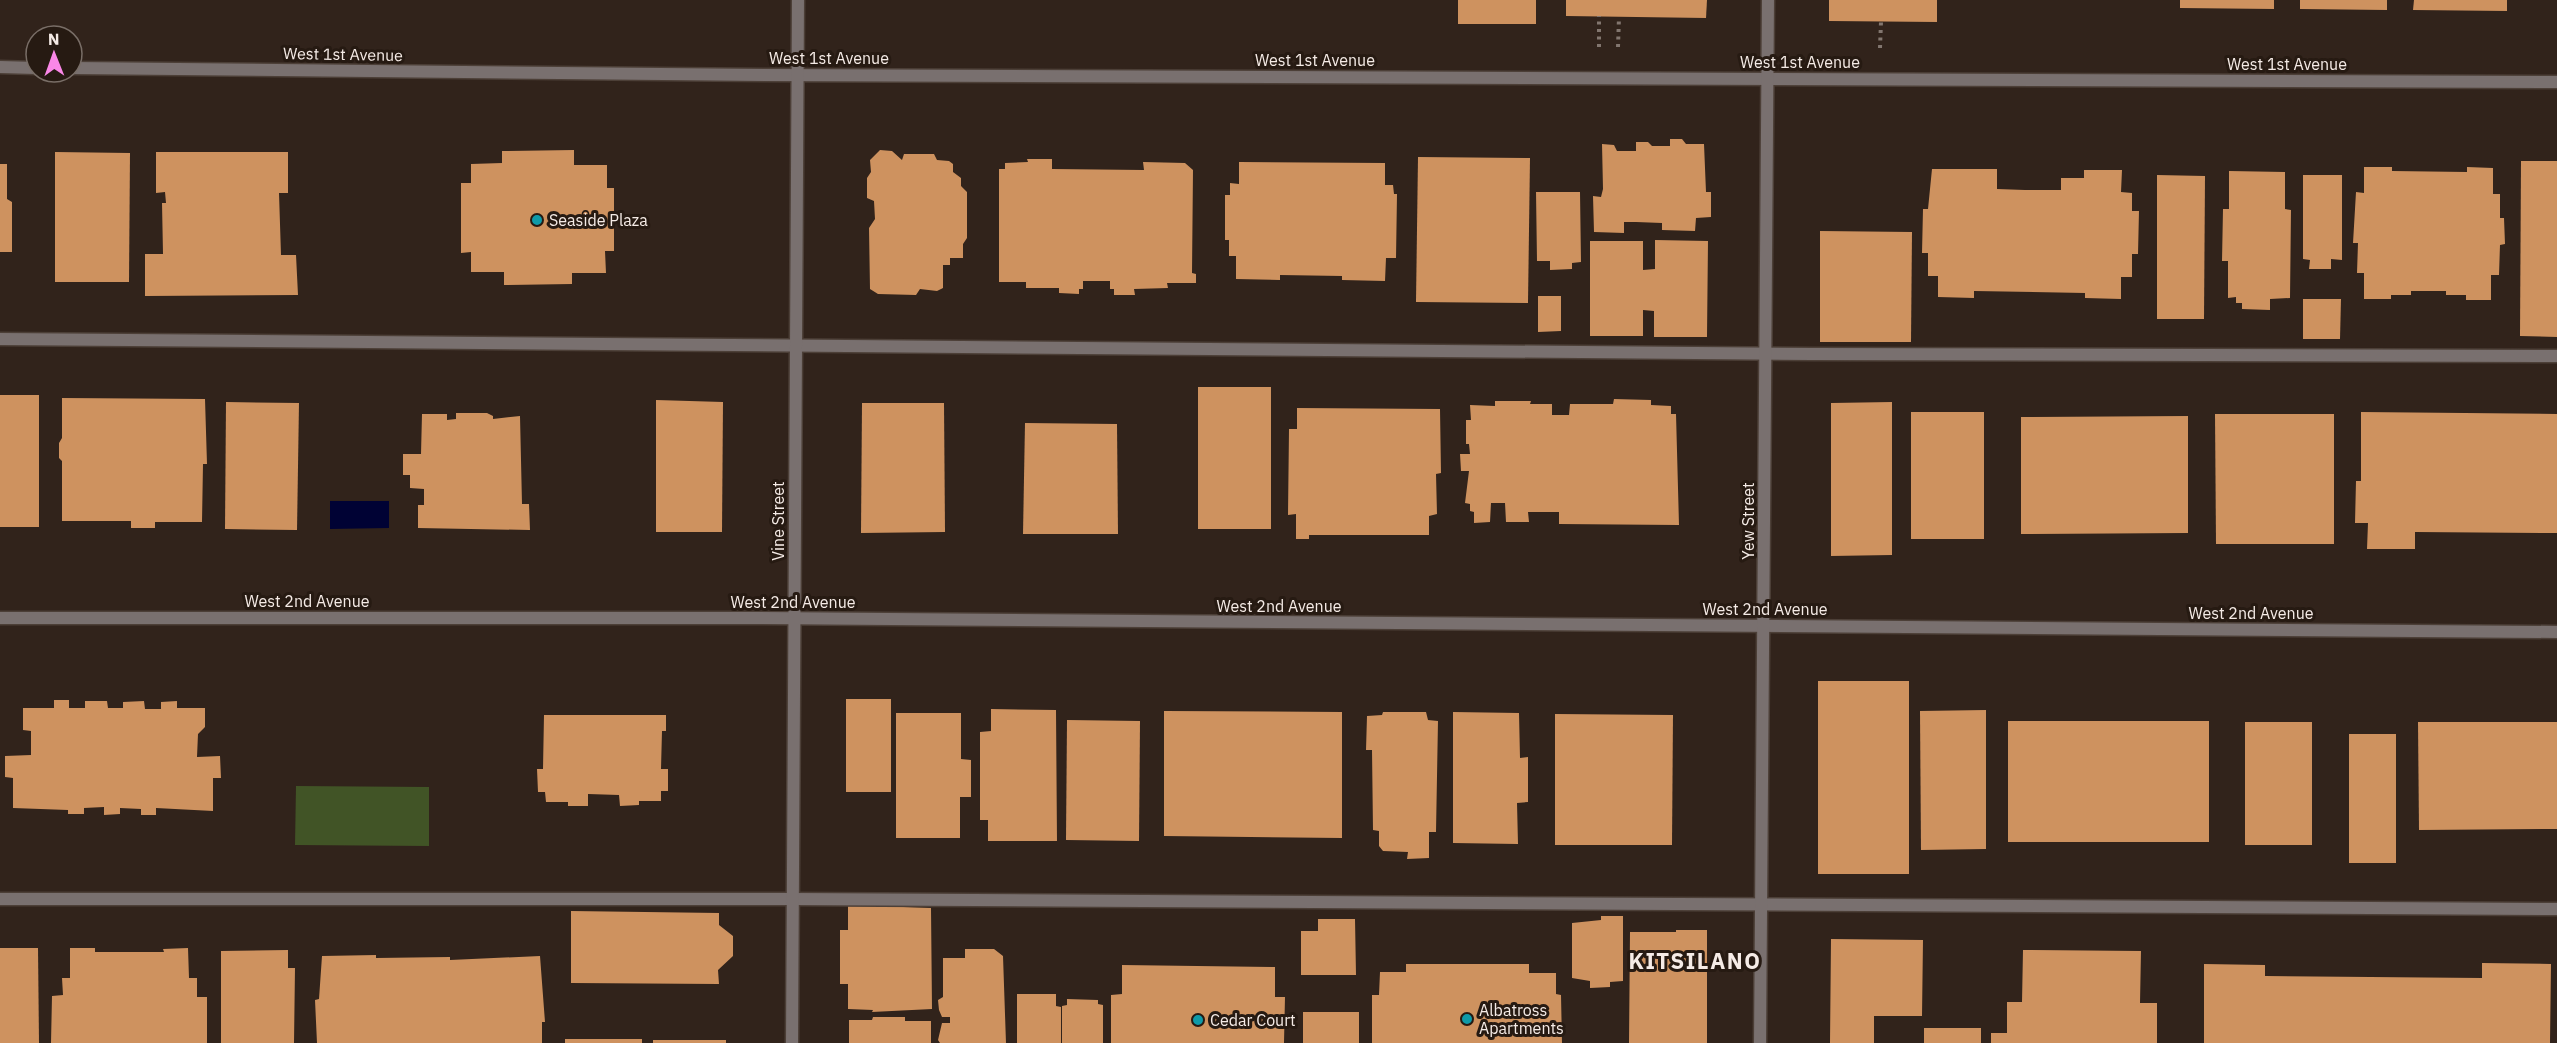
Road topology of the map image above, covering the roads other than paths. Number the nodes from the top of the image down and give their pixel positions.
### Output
1 (798, 0) edge
2 (1768, 0) edge
3 (0, 67) edge
4 (24, 68) edge
5 (84, 68) edge
6 (798, 75) junction
7 (1767, 78) junction
8 (2557, 82) edge
9 (0, 339) edge
10 (796, 345) junction
11 (1766, 353) junction
12 (2557, 356) edge
13 (0, 618) edge
14 (794, 618) junction
15 (1763, 626) junction
16 (2557, 632) edge
17 (0, 899) edge
18 (792, 899) junction
19 (1761, 906) junction
20 (2557, 909) edge
21 (792, 1043) edge
22 (1760, 1043) edge

1 - 6 street, Vine Street
2 - 7 street, Yew Street
3 - 4 street
5 - 6 street, West 1st Avenue
6 - 7 street, West 1st Avenue
6 - 10 street, Vine Street
7 - 8 street, West 1st Avenue
7 - 11 street, Yew Street
9 - 10 street
10 - 11 street
10 - 14 street, Vine Street
11 - 12 street
11 - 15 street, Yew Street
13 - 14 street, West 2nd Avenue
14 - 15 street, West 2nd Avenue
14 - 18 street, Vine Street
15 - 16 street, West 2nd Avenue
15 - 19 street, Yew Street
17 - 18 street
18 - 19 street
18 - 21 street, Vine Street
19 - 20 street
19 - 22 street, Yew Street

